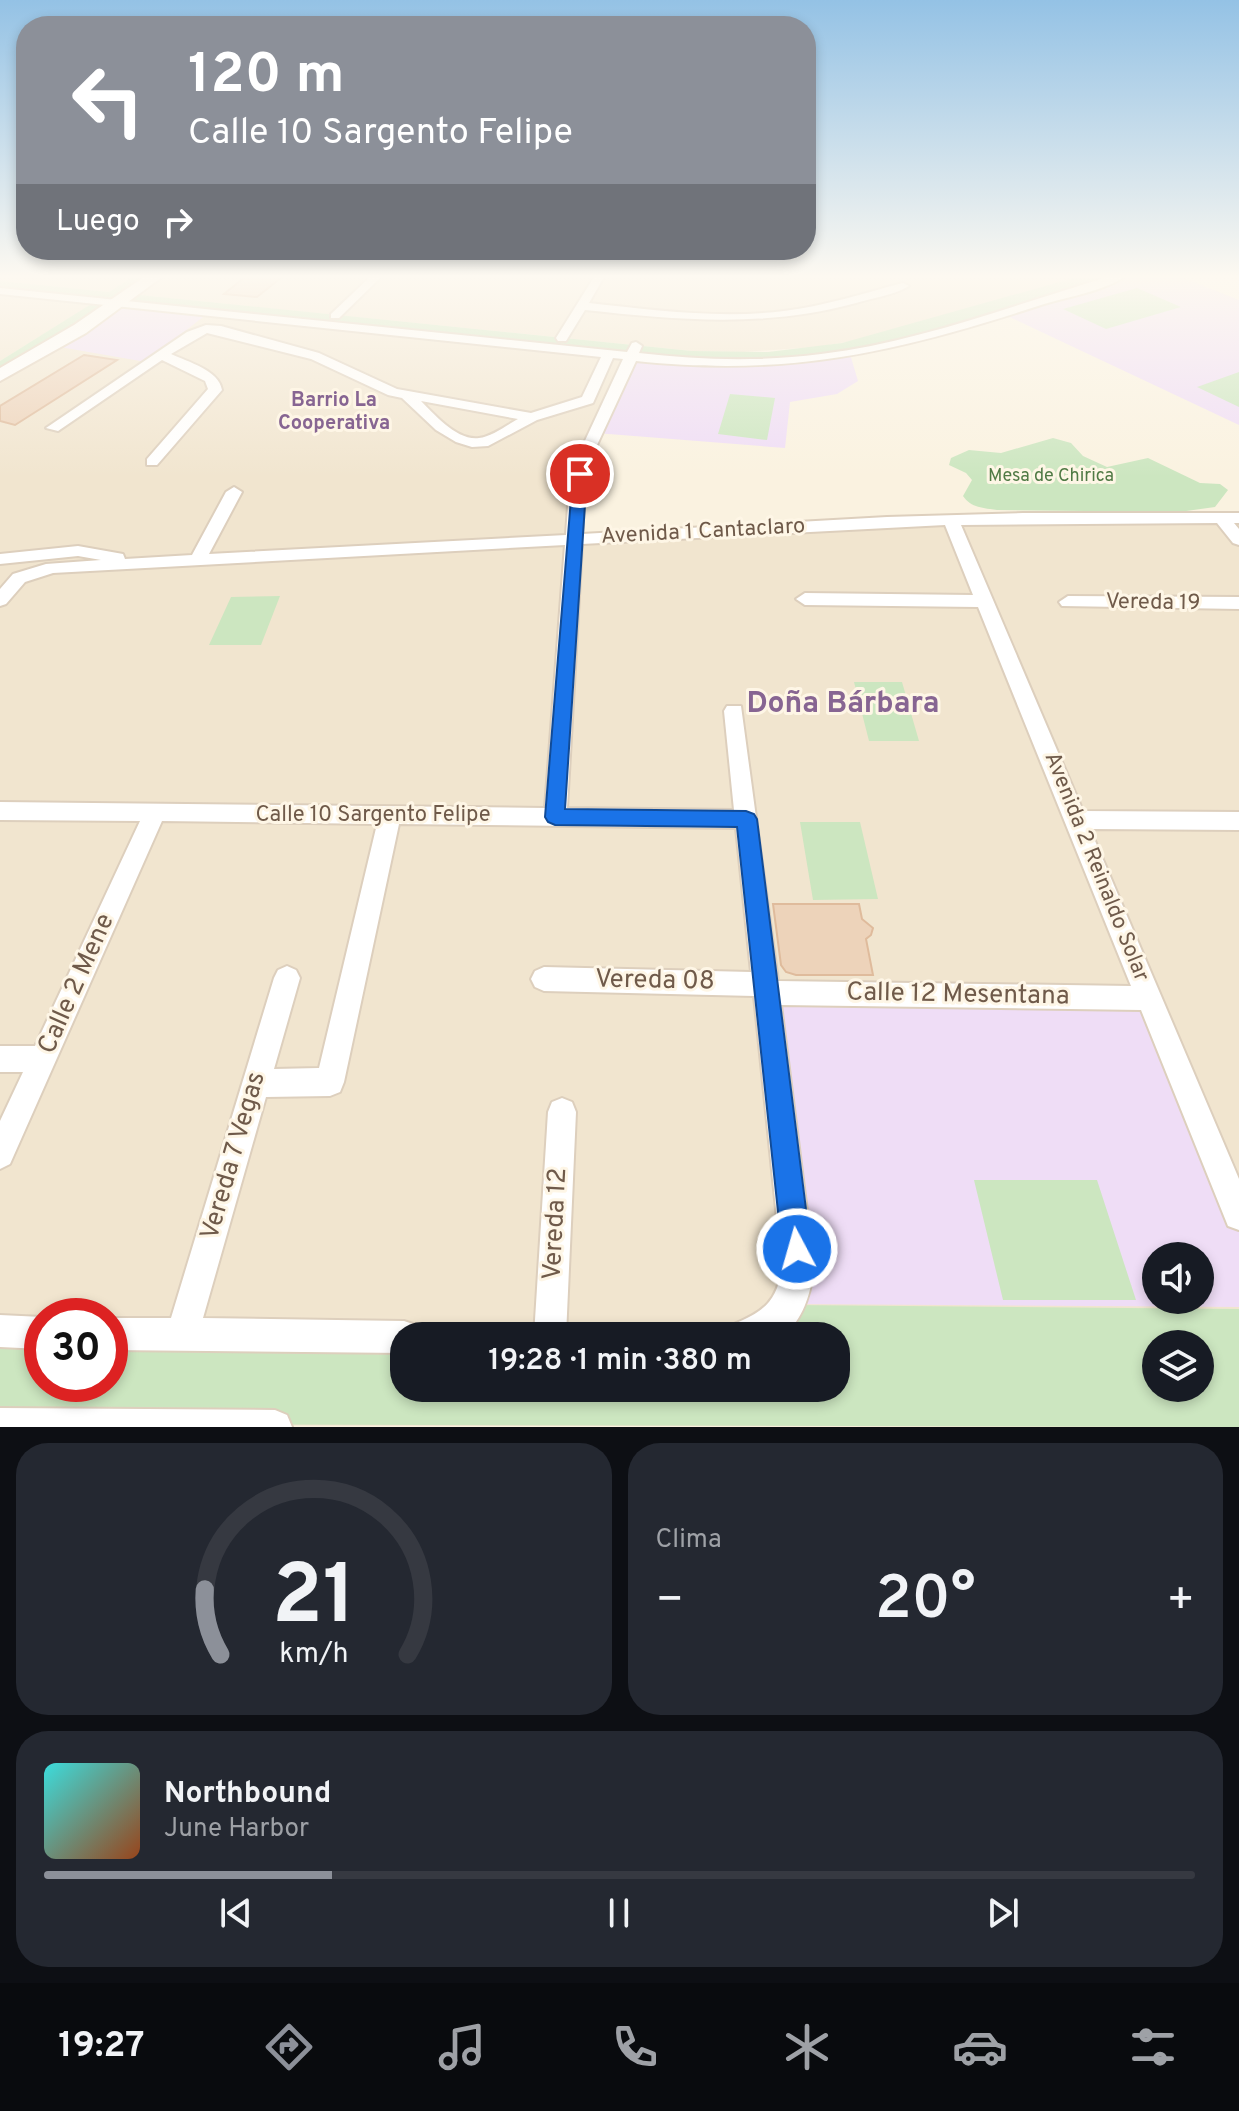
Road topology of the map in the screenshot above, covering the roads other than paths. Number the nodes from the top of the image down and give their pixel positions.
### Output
1 (30, 344) edge
2 (46, 344) edge
3 (182, 344) edge
4 (270, 344) edge
5 (525, 344) edge
6 (593, 344) edge
7 (838, 344) edge
8 (892, 344) edge
9 (633, 351) junction
10 (609, 354) junction
11 (164, 356) junction
12 (0, 361) edge
13 (0, 376) edge
14 (407, 396) junction
15 (532, 417) junction
16 (53, 428) dead end
17 (152, 462) dead end
18 (234, 492) dead end
19 (1231, 518) edge
20 (951, 520) junction
21 (574, 539) junction
22 (1239, 540) edge
23 (0, 559) edge
24 (198, 560) junction
25 (140, 563) junction
26 (805, 599) dead end
27 (0, 600) edge
28 (985, 601) junction
29 (1068, 602) dead end
30 (1239, 603) edge
31 (734, 711) dead end
32 (0, 811) edge
33 (154, 814) junction
34 (390, 815) junction
35 (555, 817) junction
36 (746, 819) junction
37 (1076, 820) junction
38 (1239, 821) edge
39 (287, 978) dead end
40 (544, 979) dead end
41 (766, 988) junction
42 (1150, 998) junction
43 (0, 1059) edge
44 (43, 1059) junction
45 (256, 1083) junction
46 (562, 1112) dead end
47 (0, 1154) edge
48 (1239, 1215) edge
49 (551, 1322) edge
50 (776, 1322) edge
51 (0, 1331) edge
52 (24, 1332) edge
53 (128, 1334) edge
54 (182, 1335) junction
55 (390, 1337) edge
56 (0, 1425) edge
57 (275, 1427) edge

1 - 12 street
2 - 13 street
3 - 11 street
4 - 14 street
5 - 10 street
6 - 9 street
7 - 9 street
8 - 9 street
9 - 10 street
9 - 21 street
10 - 15 street
11 - 16 street
11 - 17 street
14 - 15 street
14 - 15 street
18 - 24 street
19 - 20 street, Avenida 1 Cantaclaro
19 - 22 street
20 - 21 street, Avenida 1 Cantaclaro
20 - 28 street, Avenida 2 Reinaldo Solar
21 - 24 street, Avenida 1 Cantaclaro
21 - 35 street
23 - 25 street
24 - 25 street, Avenida 1 Cantaclaro
25 - 27 street, Avenida 1 Cantaclaro
26 - 28 street
28 - 37 street, Avenida 2 Reinaldo Solar
29 - 30 street, Vereda 19
31 - 36 street
32 - 33 street, Calle 10 Sargento Felipe
33 - 34 street, Calle 10 Sargento Felipe
33 - 44 street, Calle 2 Mene
34 - 35 street, Calle 10 Sargento Felipe
34 - 45 street
35 - 36 street, Calle 10 Sargento Felipe
36 - 41 street
37 - 38 street
37 - 42 street, Avenida 2 Reinaldo Solar
39 - 45 street, Vereda 7 Vegas
40 - 41 street, Vereda 08
41 - 42 street, Calle 12 Mesentana
41 - 50 street
42 - 48 street, Avenida 2 Reinaldo Solar
43 - 44 street
44 - 47 street, Calle 2 Mene
45 - 54 street, Vereda 7 Vegas
46 - 49 street, Vereda 12
51 - 52 street
53 - 54 street
54 - 55 street
56 - 57 street

